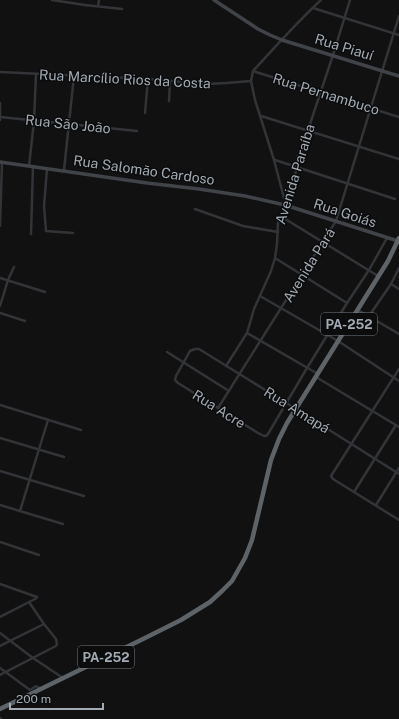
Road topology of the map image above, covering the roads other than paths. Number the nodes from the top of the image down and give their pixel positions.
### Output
1 (52, 0) edge
2 (99, 0) edge
3 (214, 0) edge
4 (321, 0) edge
5 (350, 0) edge
6 (98, 6) junction
7 (313, 8) junction
8 (122, 9) dead end
9 (399, 16) edge
10 (345, 18) junction
11 (394, 33) junction
12 (399, 35) edge
13 (282, 40) junction
14 (333, 55) junction
15 (253, 71) junction
16 (382, 71) junction
17 (0, 72) edge
18 (36, 74) junction
19 (74, 76) junction
20 (399, 76) edge
21 (148, 79) junction
22 (251, 80) junction
23 (170, 81) junction
24 (321, 93) junction
25 (170, 101) dead end
26 (0, 103) edge
27 (370, 108) junction
28 (145, 113) dead end
29 (261, 116) junction
30 (0, 117) edge
31 (399, 117) edge
32 (0, 120) edge
33 (34, 121) junction
34 (69, 124) junction
35 (308, 130) junction
36 (137, 131) dead end
37 (359, 146) junction
38 (399, 159) edge
39 (274, 160) junction
40 (1, 162) edge
41 (31, 166) junction
42 (47, 168) junction
43 (297, 168) junction
44 (64, 170) junction
45 (347, 184) junction
46 (395, 199) dead end
47 (285, 203) junction
48 (195, 209) dead end
49 (282, 217) junction
50 (336, 221) junction
51 (0, 226) edge
52 (278, 232) junction
53 (73, 233) dead end
54 (31, 234) dead end
55 (387, 238) junction
56 (399, 240) edge
57 (324, 242) junction
58 (275, 258) junction
59 (14, 267) dead end
60 (399, 268) edge
61 (369, 270) junction
62 (302, 275) junction
63 (378, 276) junction
64 (0, 278) edge
65 (8, 280) junction
66 (391, 284) junction
67 (399, 289) edge
68 (45, 292) dead end
69 (260, 296) junction
70 (347, 303) junction
71 (0, 306) edge
72 (282, 308) junction
73 (358, 310) junction
74 (0, 313) edge
75 (369, 316) junction
76 (25, 321) dead end
77 (247, 333) junction
78 (399, 334) edge
79 (328, 335) junction
80 (261, 341) junction
81 (338, 341) junction
82 (167, 352) dead end
83 (183, 363) junction
84 (226, 366) junction
85 (307, 368) junction
86 (399, 369) edge
87 (240, 375) junction
88 (317, 376) junction
89 (393, 378) junction
90 (399, 381) edge
91 (229, 391) junction
92 (287, 403) junction
93 (0, 405) edge
94 (218, 408) junction
95 (296, 409) junction
96 (372, 411) junction
97 (48, 420) junction
98 (397, 426) edge
99 (81, 430) dead end
100 (0, 438) edge
101 (351, 444) junction
102 (39, 450) junction
103 (64, 457) dead end
104 (374, 459) junction
105 (399, 468) edge
106 (0, 471) edge
107 (398, 473) edge
108 (29, 480) junction
109 (354, 492) junction
110 (84, 496) dead end
111 (0, 505) edge
112 (376, 505) junction
113 (20, 511) junction
114 (399, 519) edge
115 (63, 524) dead end
116 (0, 542) edge
117 (39, 555) dead end
118 (0, 584) edge
119 (29, 602) junction
120 (0, 617) edge
121 (44, 624) junction
122 (0, 633) edge
123 (11, 641) junction
124 (0, 646) edge
125 (33, 658) junction
126 (0, 668) edge
127 (6, 672) junction
128 (0, 675) edge
129 (64, 678) junction
130 (41, 689) junction
131 (0, 709) edge

1 - 6 street
2 - 6 street
3 - 13 street, Rua Piauí
4 - 7 street
5 - 10 street, Avenida Paraíba
6 - 8 street
7 - 10 street
7 - 13 street
9 - 11 street, Avenida Pará
10 - 11 street
10 - 14 street, Avenida Paraíba
11 - 12 street
11 - 16 street, Avenida Pará
13 - 14 street, Rua Piauí
13 - 15 street
14 - 16 street, Rua Piauí
14 - 24 street, Avenida Paraíba
15 - 22 street
15 - 24 street, Rua Pernambuco
16 - 20 street, Rua Piauí
16 - 27 street, Avenida Pará
17 - 18 street, Rua Marcílio Rios da Costa
18 - 19 street, Rua Marcílio Rios da Costa
18 - 33 street
19 - 21 street, Rua Marcílio Rios da Costa
19 - 34 street
21 - 23 street, Rua Marcílio Rios da Costa
21 - 28 street
22 - 23 street, Rua Marcílio Rios da Costa
22 - 29 street
23 - 25 street
24 - 27 street, Rua Pernambuco
24 - 35 street, Avenida Paraíba
26 - 30 street
27 - 31 street, Rua Pernambuco
27 - 37 street, Avenida Pará
29 - 35 street
29 - 39 street
30 - 32 street
30 - 33 street, Rua São João
33 - 34 street, Rua São João
33 - 41 street
34 - 36 street, Rua São João
34 - 44 street
35 - 37 street
35 - 43 street, Avenida Paraíba
37 - 38 street
37 - 45 street, Avenida Pará
39 - 43 street
39 - 47 street
40 - 41 street, Rua Salomão Cardoso
40 - 51 street
41 - 42 street, Rua Salomão Cardoso
41 - 54 street
42 - 44 street, Rua Salomão Cardoso
42 - 53 street
43 - 45 street
43 - 47 street, Avenida Paraíba
44 - 47 street, Rua Salomão Cardoso
45 - 46 street
45 - 50 street, Avenida Pará
47 - 49 street, Avenida Paraíba
47 - 50 street, Rua Goiás
48 - 52 street
49 - 52 street, Avenida Paraíba
49 - 57 street
50 - 55 street, Rua Goiás
50 - 57 street, Avenida Pará
52 - 58 street, Avenida Paraíba
55 - 56 street, Rua Goiás
55 - 61 street
56 - 63 highway, PA-252
57 - 61 street
57 - 62 street, Avenida Pará
58 - 62 street
58 - 69 street, Avenida Paraíba
59 - 65 street
60 - 66 street
61 - 63 street
61 - 70 street
62 - 70 street
62 - 72 street, Avenida Pará
63 - 73 highway, PA-252
64 - 65 street
65 - 68 street
65 - 71 street
66 - 67 street
66 - 75 street
69 - 72 street
69 - 77 street, Avenida Paraíba
70 - 79 street
72 - 79 street
72 - 80 street, Avenida Pará
73 - 75 street
73 - 81 highway, PA-252
74 - 76 street
75 - 78 street
77 - 80 street
77 - 84 street, Avenida Paraíba
79 - 81 street
79 - 85 street
80 - 85 street
80 - 87 street, Avenida Pará
81 - 88 highway, PA-252
81 - 89 street
82 - 83 street
83 - 84 street, Rua Amapá
83 - 91 street
83 - 94 street, Rua Acre
84 - 87 street, Rua Amapá
85 - 88 street
85 - 92 street
86 - 89 street
87 - 91 street, Avenida Pará
87 - 92 street, Rua Amapá
88 - 95 highway, PA-252
88 - 96 street
89 - 90 street
89 - 96 street
91 - 94 street, Avenida Pará
92 - 94 street, Rua Acre
92 - 95 street, Rua Amapá
93 - 97 street
95 - 101 street, Rua Amapá
95 - 129 highway, PA-252
96 - 98 street
96 - 101 street
97 - 99 street
97 - 102 street
98 - 104 street
100 - 102 street
101 - 104 street, Rua Amapá
101 - 109 street
102 - 103 street
102 - 108 street
104 - 107 street, Rua Amapá
104 - 109 street
105 - 107 street
106 - 108 street
107 - 112 street
108 - 110 street
108 - 113 street
109 - 112 street
111 - 113 street
112 - 114 street
113 - 115 street
116 - 117 street
118 - 119 street
119 - 120 street
119 - 121 street
121 - 123 street
121 - 125 street
122 - 123 street
123 - 124 street
123 - 125 street
125 - 127 street
125 - 129 street
126 - 127 street
127 - 128 street
127 - 130 street
129 - 130 highway, PA-252
130 - 131 highway, PA-252

